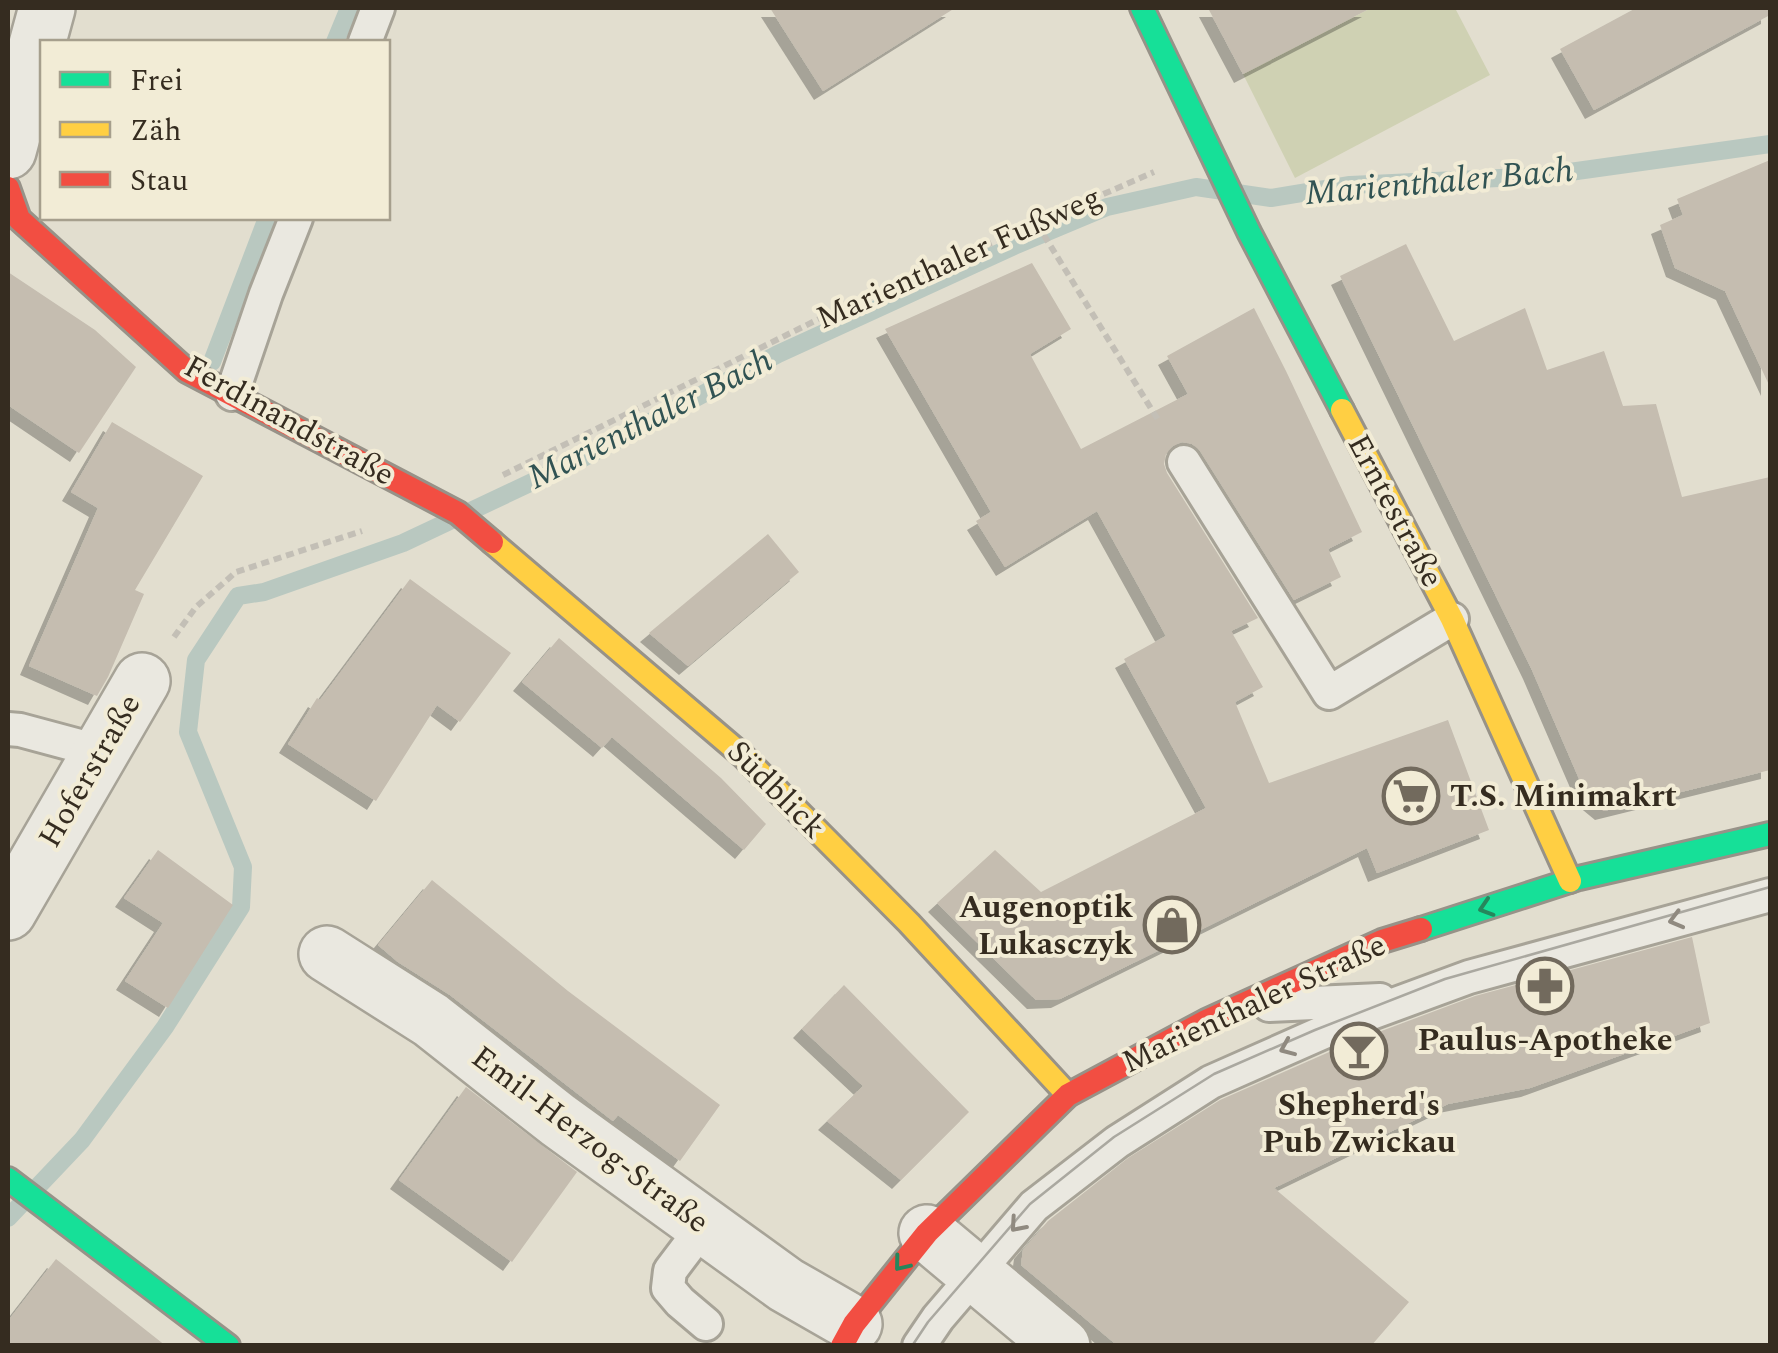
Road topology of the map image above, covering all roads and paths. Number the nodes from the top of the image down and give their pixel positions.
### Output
1 (47, 8) edge
2 (378, 8) edge
3 (1142, 8) edge
4 (365, 40) edge
5 (1210, 147) junction
6 (8, 151) edge
7 (11, 206) edge
8 (295, 220) edge
9 (1038, 226) junction
10 (232, 394) junction
11 (1184, 462) joint
12 (451, 509) junction
13 (1452, 618) junction
14 (142, 681) joint
15 (8, 730) edge
16 (102, 752) junction
17 (1770, 834) edge
18 (1570, 881) junction
19 (1770, 895) edge
20 (8, 912) edge
21 (327, 954) dead end
22 (1410, 998) junction
23 (1238, 1007) junction
24 (1068, 1095) junction
25 (8, 1180) edge
26 (704, 1226) junction
27 (926, 1233) junction
28 (976, 1275) junction
29 (706, 1324) dead end
30 (848, 1335) edge
31 (228, 1346) edge
32 (919, 1346) edge
33 (1062, 1346) edge

1 - 6 street
2 - 4 lane
3 - 5 street
5 - 9 path, Marienthaler Fußweg
5 - 13 street, Erntestraße
7 - 10 street, Ferdinandstraße
8 - 10 lane
9 - 11 path
9 - 12 path, Marienthaler Fußweg
10 - 12 street, Ferdinandstraße
11 - 13 lane
12 - 14 path, Marienthaler Fußweg
12 - 24 street, Südblick
13 - 18 street, Erntestraße
14 - 16 street, Hoferstraße
15 - 16 lane
16 - 20 street, Hoferstraße
17 - 18 street, Marienthaler Straße
18 -> 23 street, Marienthaler Straße
19 -> 22 lane, Marienthaler Straße
21 - 26 street, Emil-Herzog-Straße
22 - 23 lane
22 -> 28 lane, Marienthaler Straße
23 - 24 street, Marienthaler Straße
24 - 27 street, Marienthaler Straße
25 - 31 street
26 - 29 lane
26 - 30 street, Emil-Herzog-Straße
27 - 28 street
27 -> 30 street, Marienthaler Straße
28 - 32 lane, Marienthaler Straße
28 - 33 street

